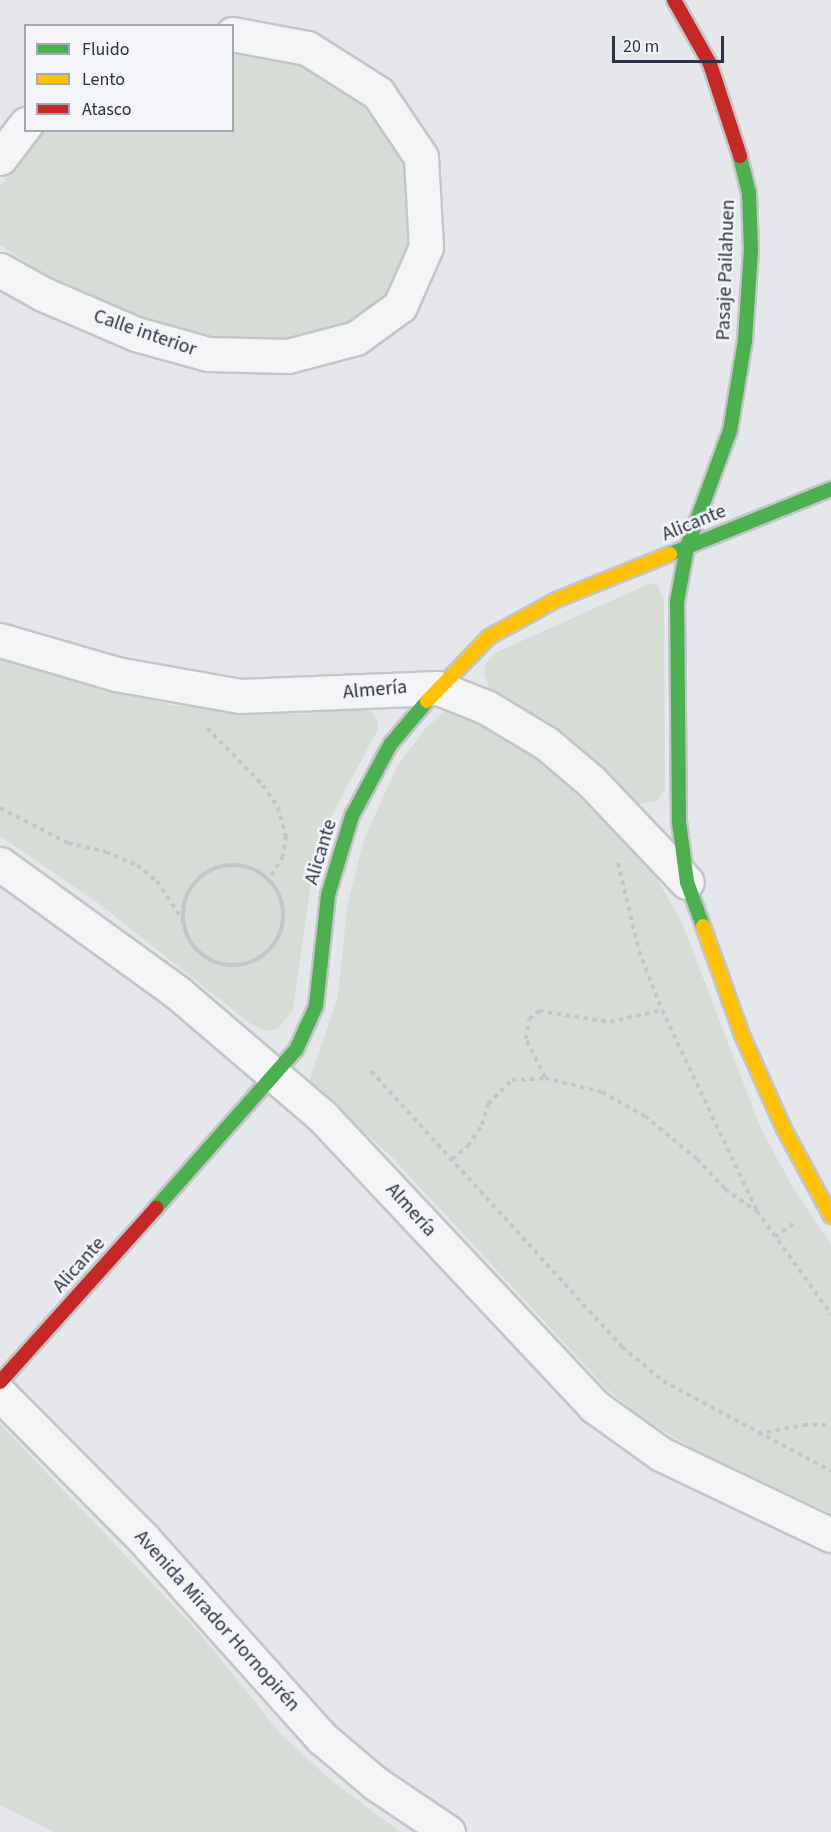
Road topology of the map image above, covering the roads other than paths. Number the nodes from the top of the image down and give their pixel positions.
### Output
1 (674, 0) edge
2 (234, 34) edge
3 (24, 127) edge
4 (0, 158) edge
5 (0, 270) edge
6 (831, 489) edge
7 (687, 547) junction
8 (0, 640) edge
9 (438, 688) junction
10 (0, 864) edge
11 (687, 882) junction
12 (275, 1077) junction
13 (831, 1216) edge
14 (0, 1382) edge
15 (0, 1394) edge
16 (831, 1535) edge
17 (448, 1832) edge

1 - 7 street, Pasaje Pailahuen
2 - 5 street, Calle interior
3 - 4 street
6 - 7 street, Alicante
7 - 9 street, Alicante
7 - 11 street, Almería
8 - 9 street, Almería
9 - 11 street, Almería
9 - 12 street, Alicante
10 - 12 street, Almería
11 - 13 street, Almería
12 - 14 street, Alicante
12 - 16 street, Almería
15 - 17 street, Avenida Mirador Hornopirén

